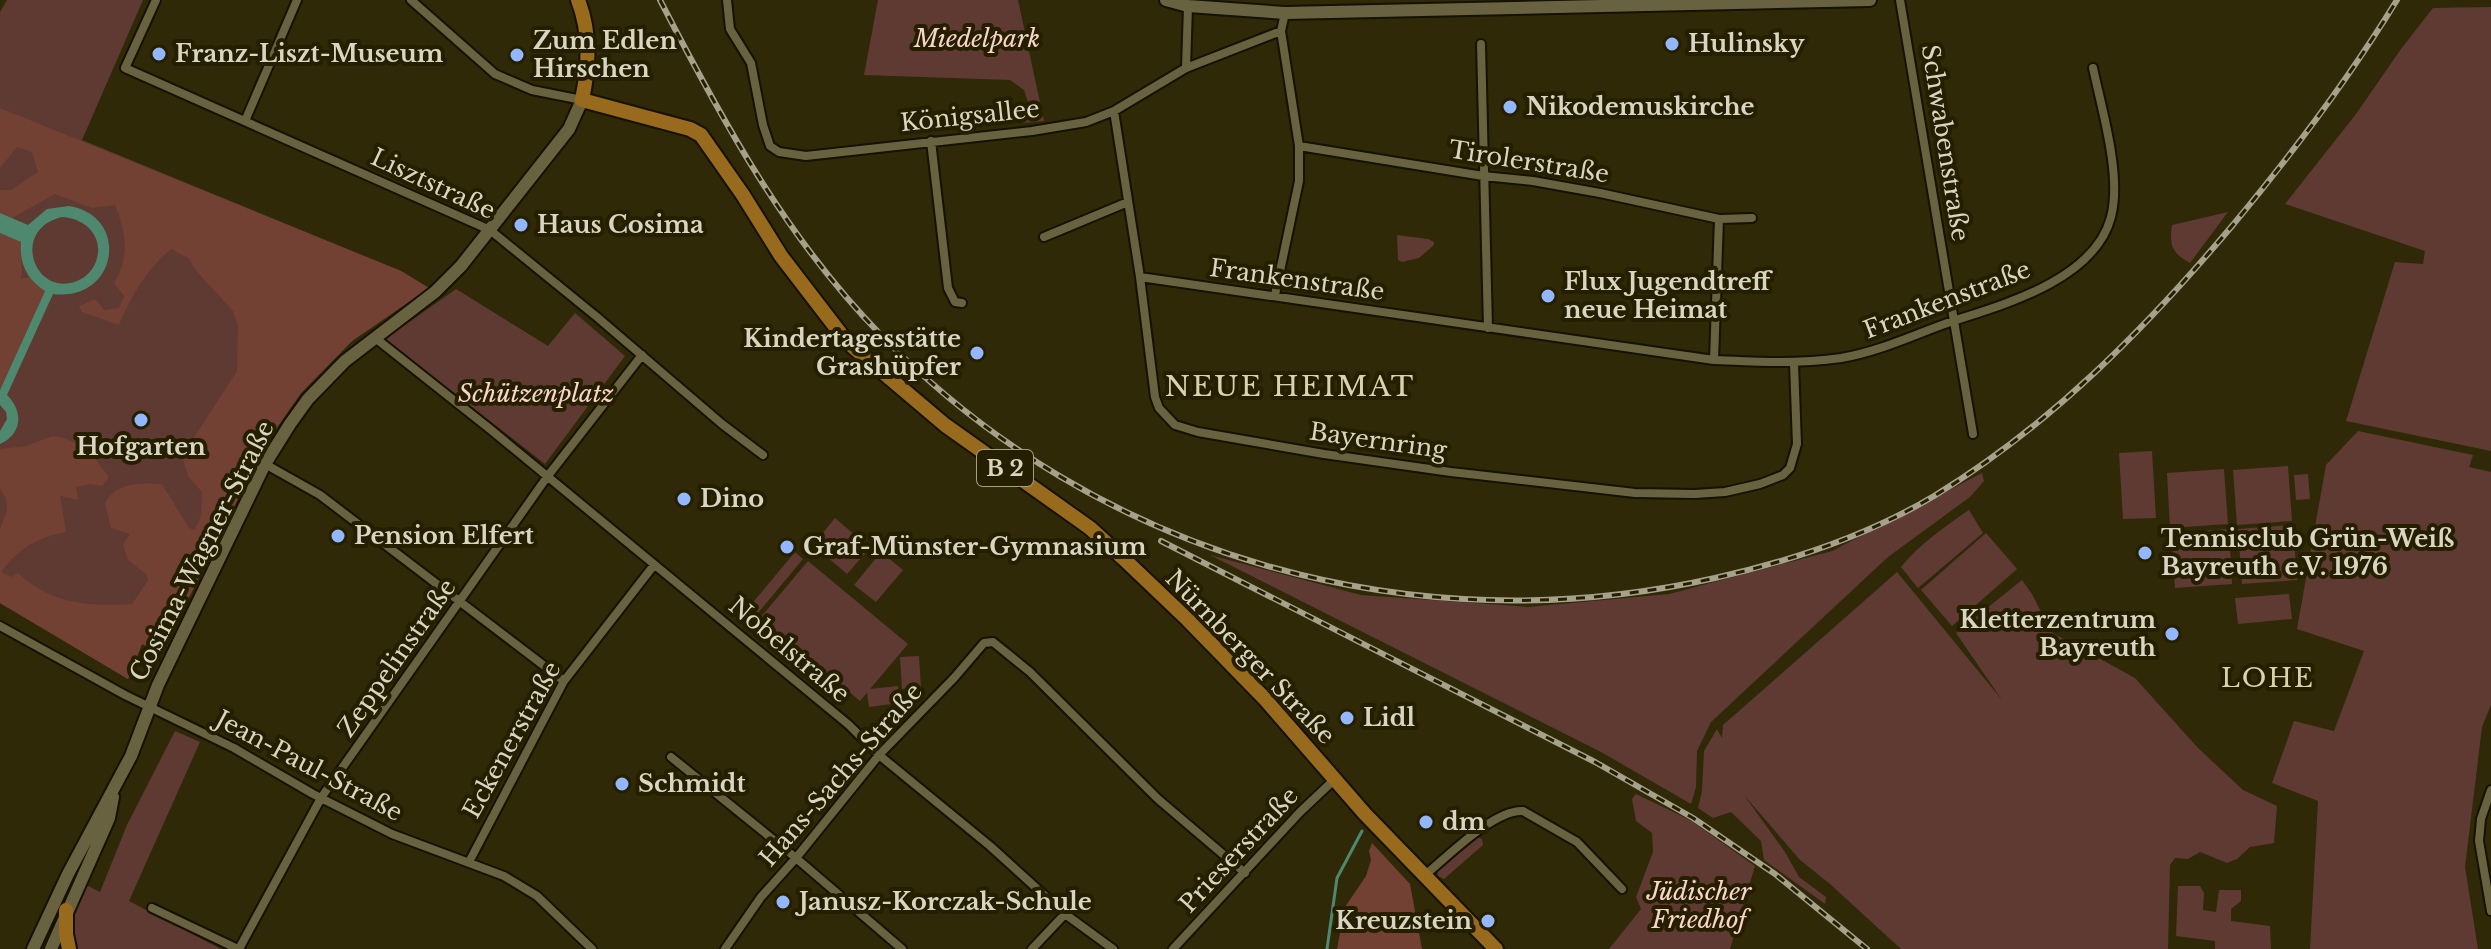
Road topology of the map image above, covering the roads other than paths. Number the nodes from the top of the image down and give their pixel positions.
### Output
1 (156, 0) edge
2 (297, 0) edge
3 (411, 0) edge
4 (578, 0) edge
5 (727, 0) edge
6 (1166, 0) edge
7 (1837, 0) edge
8 (1870, 0) edge
9 (1900, 0) edge
10 (1543, 4) edge
11 (1188, 6) junction
12 (1285, 13) junction
13 (1281, 31) junction
14 (1481, 44) dead end
15 (1186, 68) junction
16 (2093, 68) dead end
17 (582, 100) junction
18 (1114, 111) junction
19 (245, 121) junction
20 (931, 141) junction
21 (1299, 146) junction
22 (1483, 176) junction
23 (1128, 202) junction
24 (1752, 218) dead end
25 (1719, 219) junction
26 (490, 230) junction
27 (1044, 237) dead end
28 (1140, 277) junction
29 (1275, 295) junction
30 (962, 303) dead end
31 (1954, 321) junction
32 (1488, 328) junction
33 (374, 337) junction
34 (642, 355) junction
35 (1714, 360) junction
36 (1794, 364) junction
37 (1973, 434) dead end
38 (763, 455) dead end
39 (265, 464) junction
40 (547, 477) junction
41 (654, 565) junction
42 (461, 602) junction
43 (0, 626) edge
44 (564, 681) junction
45 (149, 706) junction
46 (879, 755) junction
47 (671, 757) dead end
48 (1335, 779) junction
49 (115, 790) junction
50 (2491, 790) edge
51 (321, 798) junction
52 (796, 858) junction
53 (469, 862) junction
54 (1245, 873) junction
55 (1424, 876) junction
56 (1622, 889) dead end
57 (152, 908) dead end
58 (66, 910) junction
59 (2491, 911) edge
60 (1065, 914) junction
61 (33, 949) edge
62 (51, 949) edge
63 (69, 949) edge
64 (238, 949) edge
65 (592, 949) edge
66 (725, 949) edge
67 (902, 949) edge
68 (1032, 949) edge
69 (1113, 949) edge
70 (1173, 949) edge
71 (1496, 949) edge

1 - 19 street, Lisztstraße
2 - 19 street
3 - 17 street
4 - 17 main road
5 - 20 street, Königsallee
6 - 11 main road
7 - 8 main road
7 - 10 main road
9 - 31 street, Schwabenstraße
10 - 12 main road
11 - 12 main road
11 - 15 street
12 - 13 street
13 - 15 street, Königsallee
13 - 21 street
14 - 22 street
15 - 18 street, Königsallee
16 - 31 street, Frankenstraße
17 - 26 main road, Cosima-Wagner-Straße
17 - 48 main road, Nürnberger Straße / B 2
18 - 20 street, Königsallee
18 - 23 street, Bayernring
19 - 26 street, Lisztstraße
20 - 30 street
21 - 22 street, Tirolerstraße
21 - 29 street
22 - 25 street, Tirolerstraße
22 - 32 street
23 - 27 street
23 - 28 street, Bayernring
24 - 25 street, Tirolerstraße
25 - 35 street
26 - 33 main road, Cosima-Wagner-Straße
26 - 34 street, Lisztstraße
28 - 29 street, Frankenstraße
28 - 36 street, Bayernring
29 - 32 street, Frankenstraße
31 - 36 street, Frankenstraße
31 - 37 street, Schwabenstraße
32 - 35 street, Frankenstraße
33 - 39 main road, Cosima-Wagner-Straße
33 - 40 street
34 - 38 street, Lisztstraße
34 - 40 street
35 - 36 street, Frankenstraße
39 - 42 street
39 - 45 main road, Cosima-Wagner-Straße
40 - 41 street, Nobelstraße
40 - 42 street, Zeppelinstraße
41 - 44 street, Eckenerstraße
41 - 46 street, Nobelstraße
42 - 44 street
42 - 51 street, Zeppelinstraße
43 - 45 street, Jean-Paul-Straße
44 - 53 street, Eckenerstraße
45 - 49 main road, Cosima-Wagner-Straße
45 - 51 street, Jean-Paul-Straße
46 - 52 street, Hans-Sachs-Straße
46 - 54 street, Hans-Sachs-Straße
46 - 60 street, Nobelstraße
47 - 52 street
48 - 54 street, Prieserstraße
48 - 55 main road, Nürnberger Straße / B 2
49 - 58 main road
49 - 61 main road
50 - 59 street
51 - 53 street, Jean-Paul-Straße
51 - 64 street, Zeppelinstraße
52 - 66 street, Hans-Sachs-Straße
52 - 67 street
53 - 65 street, Jean-Paul-Straße
54 - 70 street, Prieserstraße
55 - 56 street
55 - 71 main road, Nürnberger Straße / B 2
57 - 64 street, Zeppelinstraße
58 - 62 main road
58 - 63 main road
60 - 68 street
60 - 69 street, Nobelstraße

